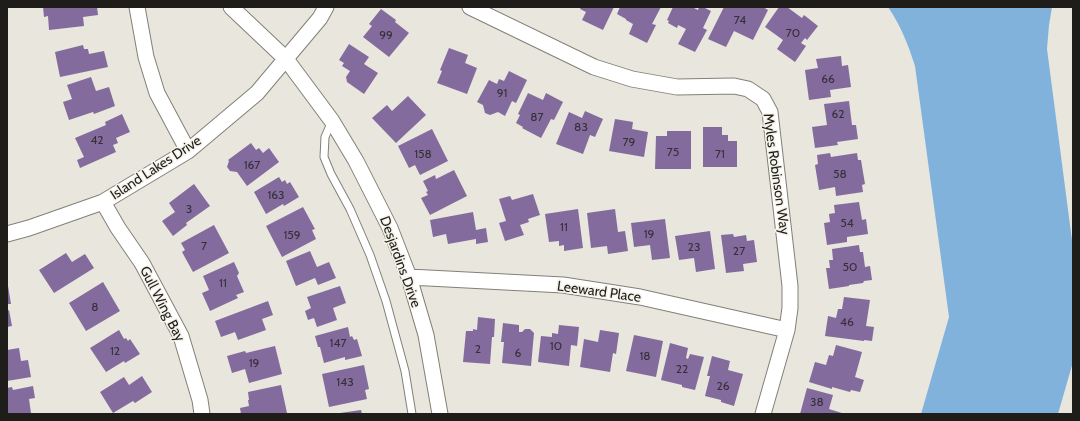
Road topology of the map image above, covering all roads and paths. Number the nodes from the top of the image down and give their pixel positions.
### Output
1 (137, 7) edge
2 (231, 7) edge
3 (326, 7) edge
4 (470, 7) edge
5 (286, 59) junction
6 (332, 121) junction
7 (188, 151) junction
8 (103, 202) junction
9 (7, 234) edge
10 (409, 277) junction
11 (787, 330) junction
12 (202, 414) edge
13 (412, 414) edge
14 (440, 414) edge
15 (763, 414) edge

1 - 7 street
2 - 5 street, Desjardins Drive
3 - 5 street, Island Lakes Drive
4 - 11 street, Myles Robinson Way
5 - 6 street, Desjardins Drive
5 - 7 street, Island Lakes Drive
6 - 10 street, Desjardins Drive
6 - 13 lane, Desjardins Drive
7 - 8 street, Island Lakes Drive
8 - 9 street, Island Lakes Drive
8 - 12 street, Gull Wing Bay
10 - 11 street, Leeward Place
10 - 14 street, Desjardins Drive
11 - 15 street, Myles Robinson Way

